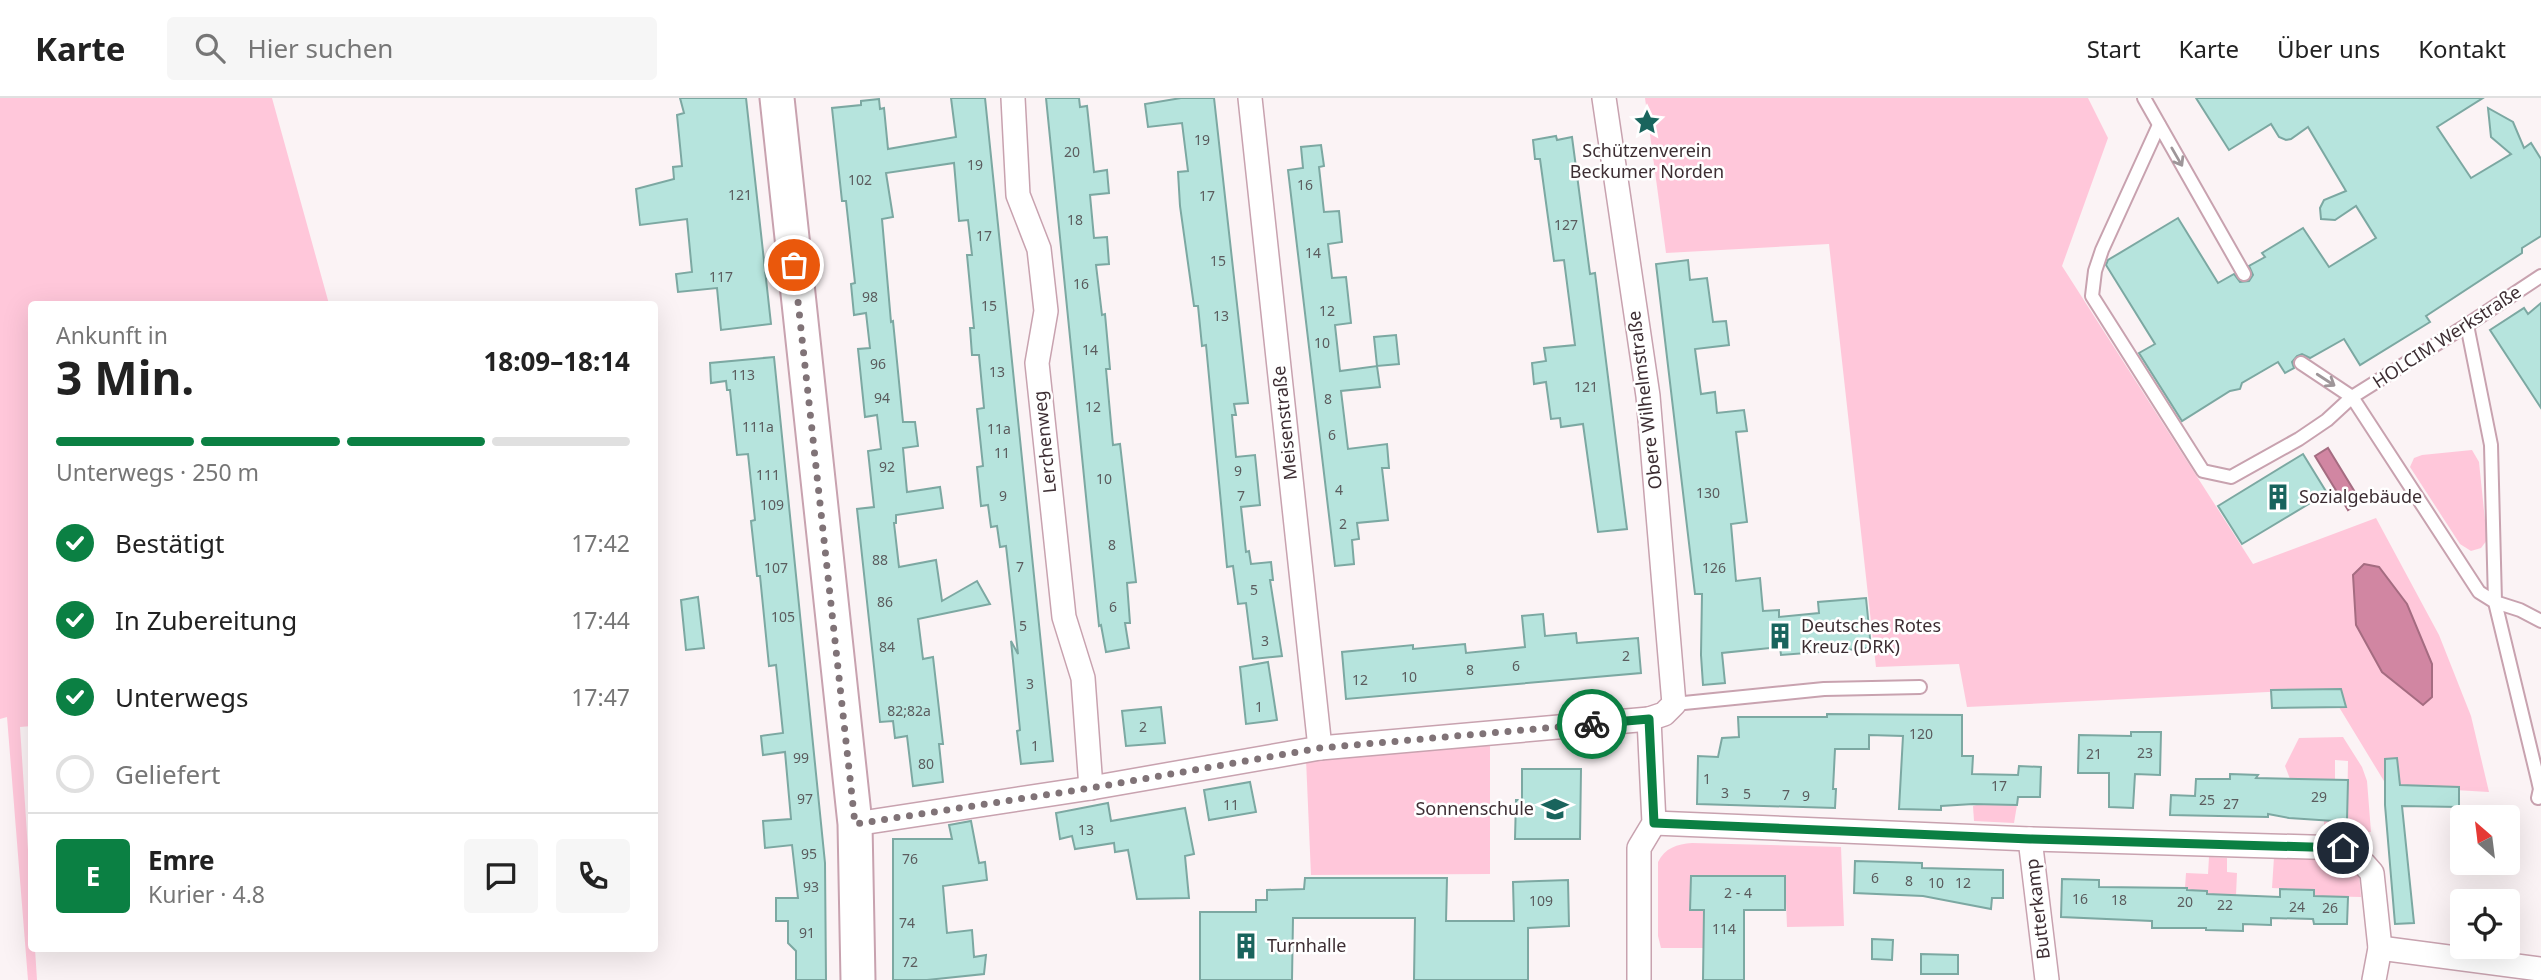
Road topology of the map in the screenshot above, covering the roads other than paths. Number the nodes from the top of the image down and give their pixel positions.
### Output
1 (777, 98) edge
2 (1013, 98) edge
3 (1250, 98) edge
4 (1604, 98) edge
5 (2144, 98) edge
6 (2159, 125) junction
7 (2244, 274) dead end
8 (2541, 276) edge
9 (2468, 325) junction
10 (2301, 363) dead end
11 (2352, 397) junction
12 (2494, 602) junction
13 (2541, 621) edge
14 (1920, 687) dead end
15 (1674, 704) junction
16 (1649, 719) junction
17 (1320, 748) junction
18 (1091, 788) junction
19 (2538, 798) dead end
20 (1654, 823) junction
21 (855, 824) junction
22 (2030, 839) junction
23 (2380, 948) junction
24 (2539, 969) edge
25 (858, 980) edge
26 (1639, 980) edge
27 (2047, 980) edge
28 (2374, 980) edge

1 - 21 street
2 - 18 street, Lerchenweg
3 - 17 street, Meisenstraße
4 - 15 street, Obere Wilhelmstraße
5 - 6 lane
6 -> 7 lane
6 - 11 lane, HOLCIM Werkstraße
8 - 9 lane, HOLCIM Werkstraße
9 - 11 lane, HOLCIM Werkstraße
9 - 12 lane
10 -> 11 lane
11 - 12 lane
12 - 13 lane
12 - 19 lane
14 - 15 lane
15 - 16 street
16 - 17 street
16 - 20 street
17 - 18 street
18 - 21 street
20 - 22 street
20 - 26 street
21 - 25 street
22 - 23 street
22 - 27 street, Butterkamp
23 - 24 street
23 - 28 street

